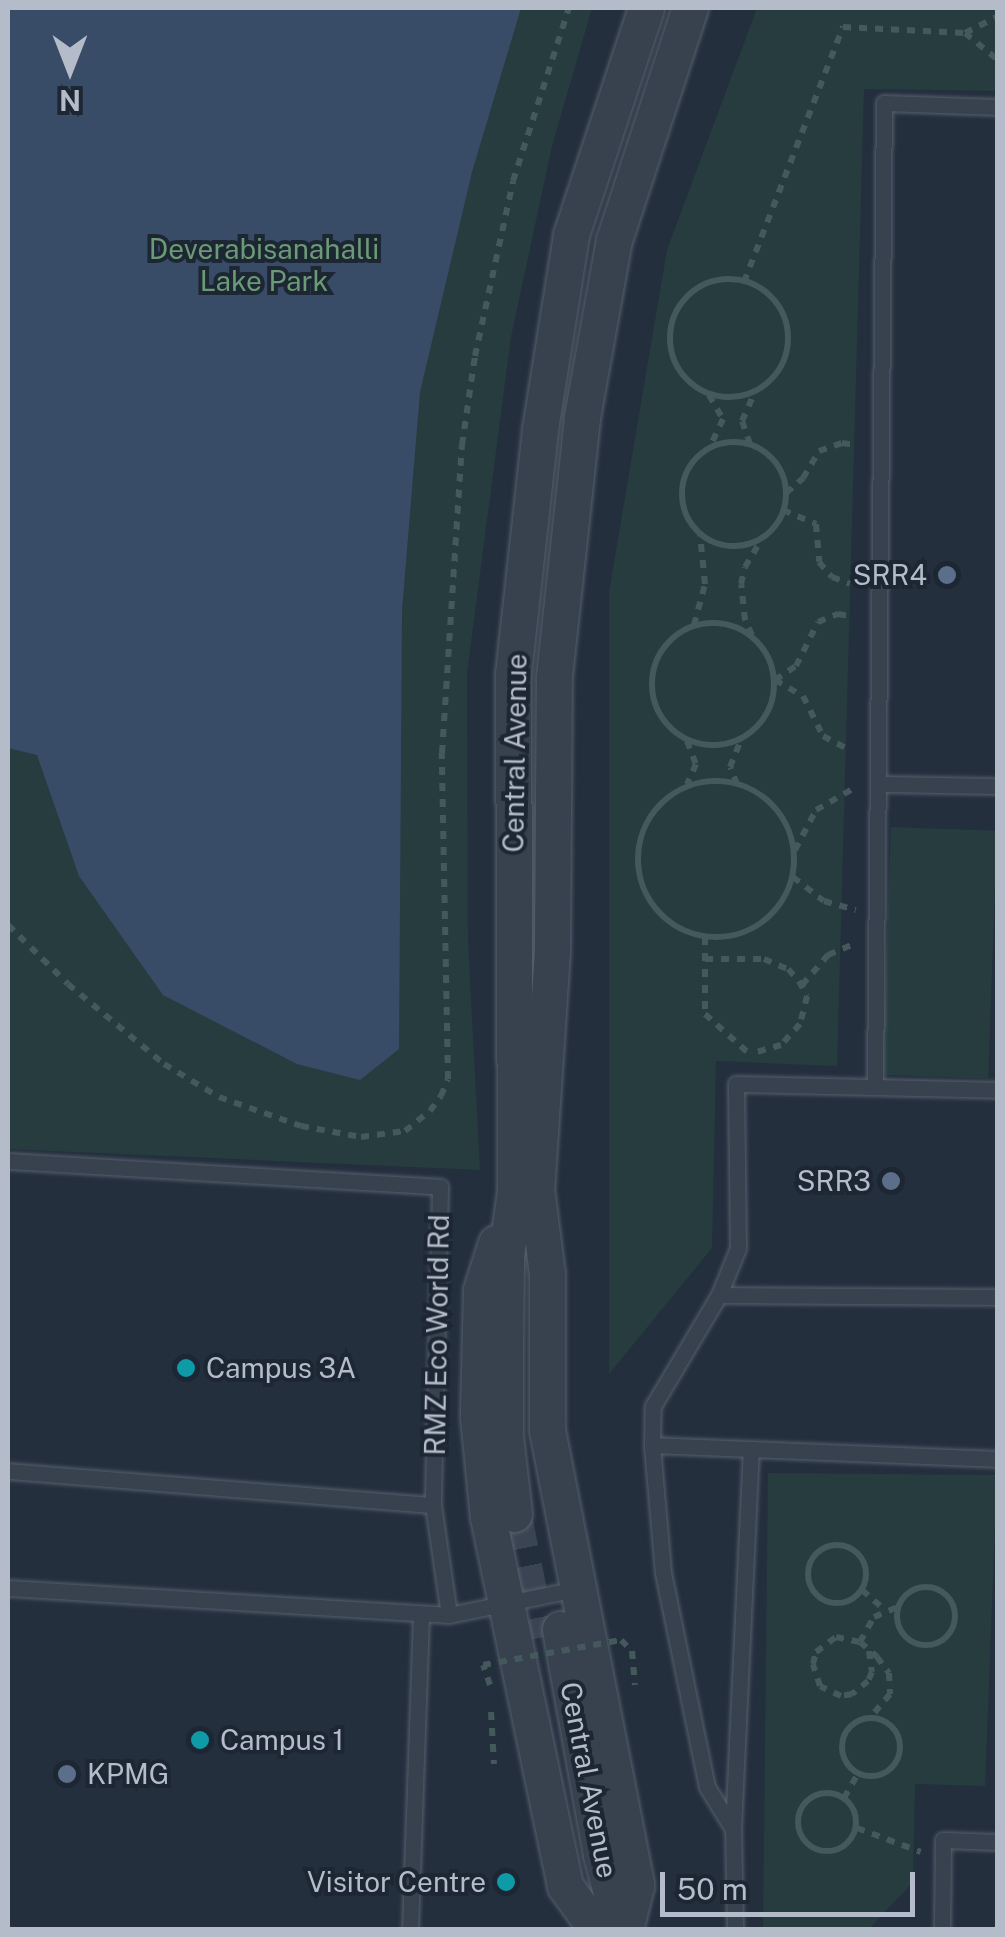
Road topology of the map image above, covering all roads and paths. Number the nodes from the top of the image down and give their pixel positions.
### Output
1 (569, 8) edge
2 (646, 8) edge
3 (690, 8) edge
4 (998, 16) edge
5 (965, 32) junction
6 (998, 60) edge
7 (998, 107) edge
8 (744, 282) junction
9 (756, 391) junction
10 (706, 392) junction
11 (750, 445) junction
12 (854, 445) dead end
13 (707, 449) junction
14 (786, 493) junction
15 (783, 510) junction
16 (700, 534) junction
17 (764, 537) junction
18 (850, 584) dead end
19 (850, 616) dead end
20 (694, 626) junction
21 (752, 636) junction
22 (775, 680) junction
23 (682, 737) junction
24 (744, 737) junction
25 (846, 748) dead end
26 (737, 784) junction
27 (880, 784) junction
28 (998, 786) edge
29 (683, 788) junction
30 (794, 851) junction
31 (792, 876) junction
32 (879, 911) junction
33 (8, 925) edge
34 (704, 936) junction
35 (878, 942) junction
36 (704, 959) junction
37 (802, 986) junction
38 (754, 1052) junction
39 (754, 1084) junction
40 (875, 1087) junction
41 (998, 1090) edge
42 (8, 1161) edge
43 (526, 1194) junction
44 (719, 1295) junction
45 (998, 1296) edge
46 (652, 1446) junction
47 (751, 1450) junction
48 (998, 1459) edge
49 (8, 1471) edge
50 (433, 1506) junction
51 (525, 1512) tunnel mouth
52 (8, 1588) edge
53 (576, 1589) junction
54 (862, 1590) junction
55 (506, 1604) junction
56 (898, 1607) junction
57 (885, 1610) junction
58 (421, 1614) junction
59 (448, 1615) junction
60 (549, 1634) tunnel mouth
61 (860, 1642) junction
62 (632, 1652) dead end
63 (869, 1652) junction
64 (870, 1718) junction
65 (494, 1764) dead end
66 (858, 1774) junction
67 (844, 1798) junction
68 (734, 1828) junction
69 (857, 1828) junction
70 (998, 1842) edge
71 (942, 1860) junction
72 (607, 1927) edge
73 (410, 1930) edge
74 (735, 1930) edge
75 (942, 1930) edge

1 - 33 path
2 - 43 street, Central Avenue
3 - 43 street, Central Avenue
4 - 5 path
5 - 6 path
5 - 8 path
7 - 27 lane
8 - 9 path
8 - 10 path
9 - 10 path
9 - 11 path
10 - 13 path
11 - 13 path
11 - 14 path
12 - 14 path
13 - 16 path
14 - 15 path
15 - 17 path
15 - 18 path
16 - 17 path
16 - 20 path
17 - 21 path
19 - 22 path
20 - 21 path
20 - 23 path
21 - 22 path
22 - 24 path
22 - 25 path
23 - 24 path
23 - 29 path
24 - 26 path
26 - 29 path
26 - 30 path
27 - 28 lane
27 - 30 path
27 - 32 lane
29 - 34 path
30 - 31 path
31 - 32 path
31 - 34 path
32 - 35 lane
34 - 36 path
35 - 37 path
35 - 40 lane
36 - 37 path
36 - 38 path
37 - 38 path
38 - 39 path
39 - 40 lane
39 - 44 lane
40 - 41 lane
42 - 50 lane, RMZ Eco World Rd
43 - 51 street, Central Avenue
43 - 53 street
43 - 55 street
44 - 45 lane
44 - 46 lane
46 - 47 lane
46 - 68 lane
47 - 48 lane
47 - 68 lane
49 - 50 lane
50 - 59 lane, RMZ Eco World Rd
52 - 58 lane
53 - 55 lane
53 - 72 street
54 - 54 path
54 - 57 path
55 - 59 lane
55 - 72 street
56 - 56 path
56 - 57 path
57 - 61 path
58 - 59 lane
58 - 73 lane
60 - 72 street, Central Avenue
61 - 63 path
61 - 63 path
62 - 65 path, bridge
63 - 64 path
64 - 66 path
64 - 66 path
66 - 67 path
67 - 69 path
67 - 69 path
68 - 74 lane
69 - 71 path
70 - 71 lane
71 - 75 lane

